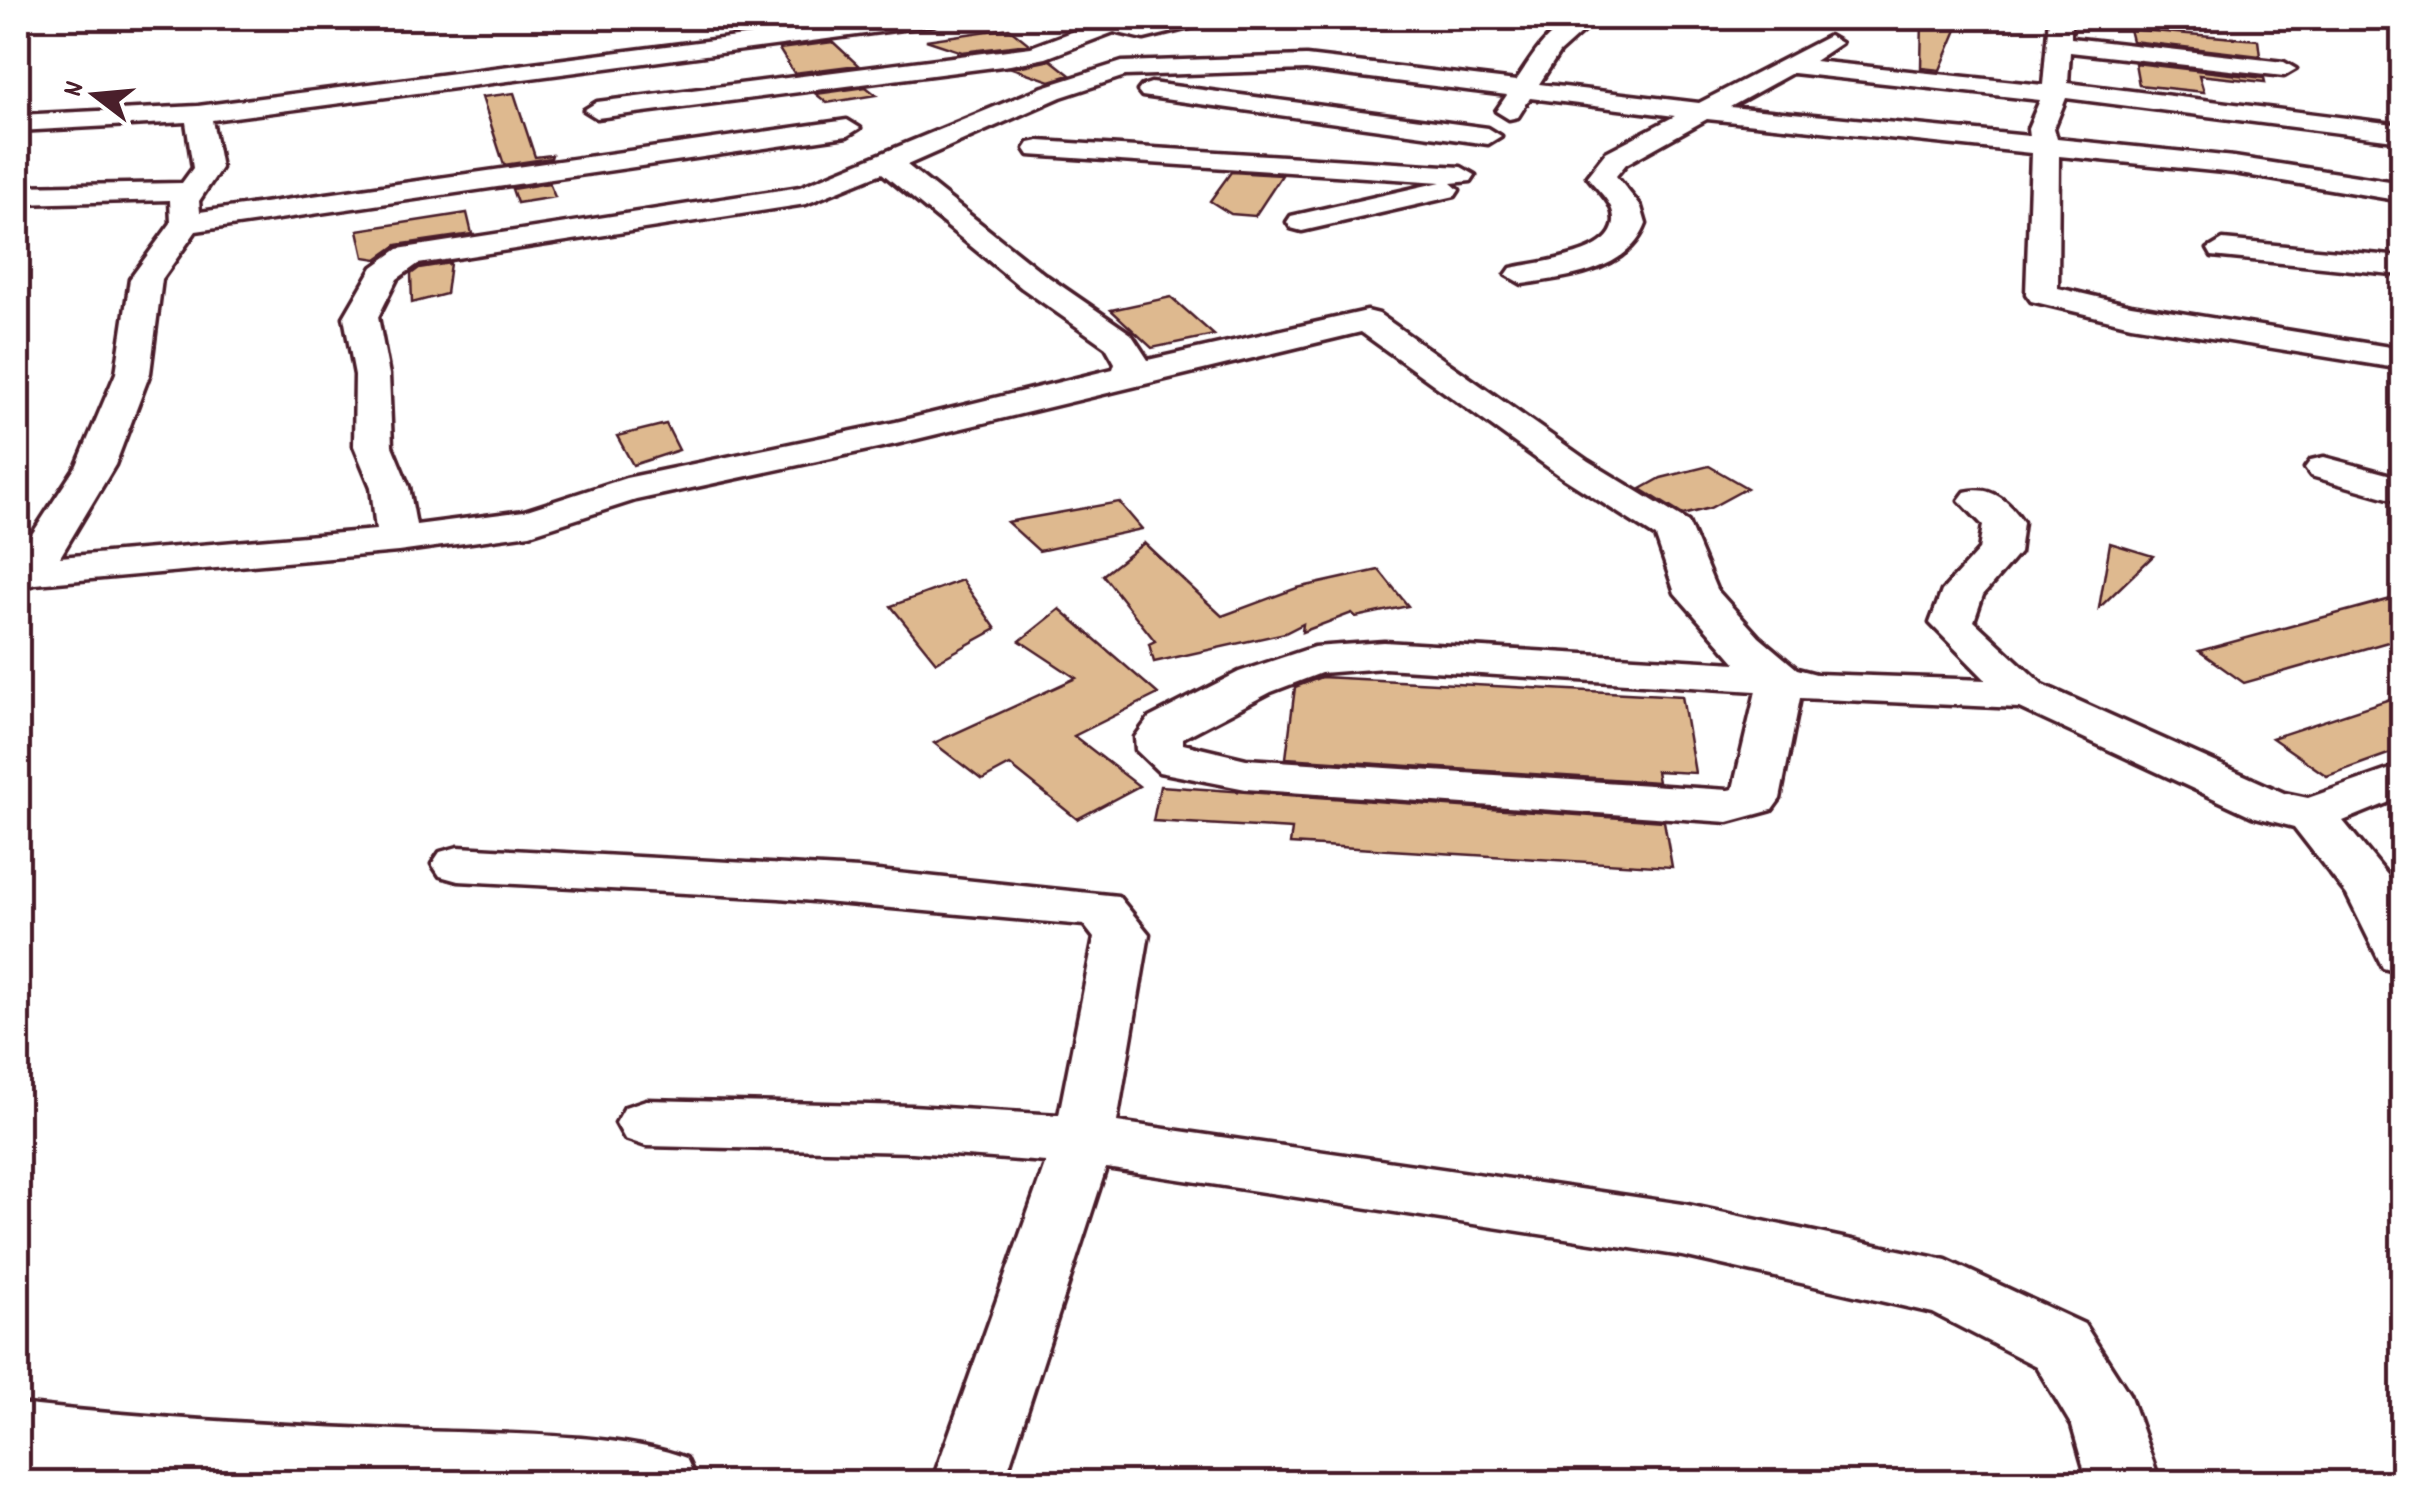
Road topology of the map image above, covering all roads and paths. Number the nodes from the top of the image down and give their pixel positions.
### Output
1 (820, 18) edge
2 (933, 18) edge
3 (1080, 18) edge
4 (1202, 18) edge
5 (1587, 18) edge
6 (1108, 26) junction
7 (853, 28) junction
8 (2059, 31) edge
9 (1829, 43) dead end
10 (961, 63) junction
11 (571, 66) junction
12 (1278, 66) junction
13 (1793, 66) junction
14 (2284, 69) dead end
15 (1083, 82) junction
16 (1527, 88) junction
17 (1052, 92) junction
18 (2055, 92) junction
19 (1255, 105) junction
20 (1707, 108) junction
21 (597, 110) junction
22 (198, 114) junction
23 (18, 122) edge
24 (847, 128) dead end
25 (2402, 133) edge
26 (1488, 136) junction
27 (2044, 147) junction
28 (1039, 150) dead end
29 (896, 156) junction
30 (626, 161) junction
31 (1222, 161) junction
32 (1461, 176) junction
33 (2402, 192) edge
34 (18, 195) edge
35 (190, 207) junction
36 (655, 217) junction
37 (1302, 222) dead end
38 (2222, 249) dead end
39 (2402, 266) edge
40 (1522, 275) dead end
41 (2402, 359) edge
42 (1128, 375) junction
43 (2324, 468) dead end
44 (2402, 490) edge
45 (1979, 500) dead end
46 (398, 540) junction
47 (20, 575) edge
48 (1781, 679) junction
49 (2027, 695) junction
50 (2402, 780) edge
51 (2311, 814) junction
52 (458, 864) dead end
53 (2386, 888) edge
54 (2402, 954) edge
55 (646, 1124) dead end
56 (1084, 1141) junction
57 (18, 1436) edge
58 (188, 1468) edge
59 (661, 1482) edge
60 (968, 1482) edge
61 (2124, 1482) edge

1 - 7 street
2 - 7 street
3 - 6 street
4 - 6 street
5 - 16 street
6 - 10 street
7 - 10 street
7 - 11 street
8 - 14 street
8 - 18 street
9 - 13 street
10 - 17 street
10 - 21 street
11 - 21 street
11 - 22 street
12 - 15 street
12 - 16 street
12 - 19 street
13 - 18 street
13 - 20 street
15 - 17 street
15 - 19 street
16 - 20 street
16 - 26 street
17 - 29 street
18 - 25 street
18 - 27 street
19 - 26 street
19 - 31 street
20 - 27 street
20 - 40 street
21 - 30 street
22 - 23 street
22 - 35 street
24 - 30 street
26 - 32 street
27 - 33 street
27 - 41 street
28 - 31 street
29 - 36 street
29 - 42 street
30 - 35 street
30 - 36 street
31 - 32 street
32 - 37 street
34 - 35 street
35 - 47 street
36 - 46 street
38 - 39 street
42 - 46 street
42 - 48 street
43 - 44 street
45 - 49 street
46 - 47 street
48 - 48 street
48 - 49 street
49 - 51 street
50 - 51 street
51 - 53 street
52 - 56 street
53 - 54 street
55 - 56 street
56 - 60 street
56 - 61 street
57 - 58 street
58 - 59 street

